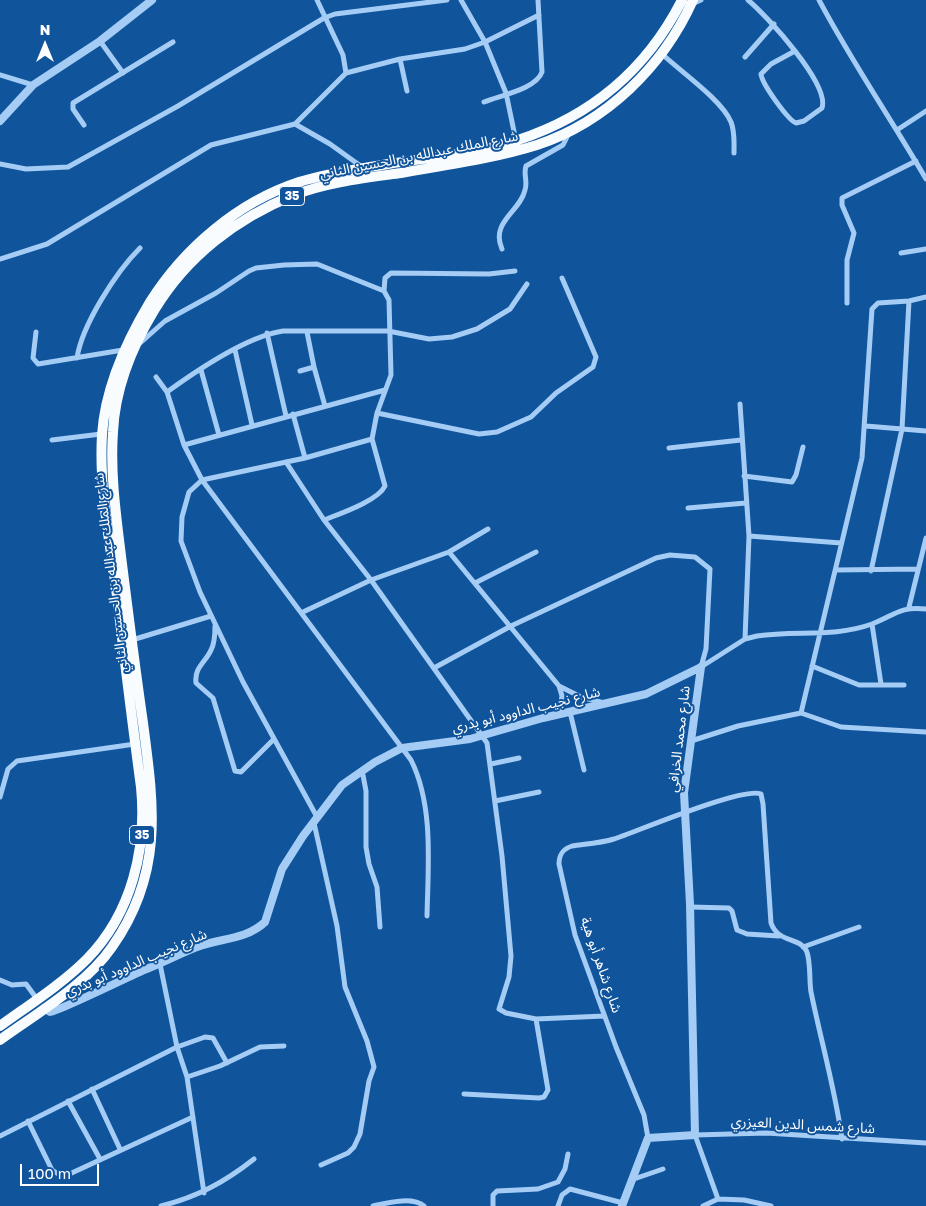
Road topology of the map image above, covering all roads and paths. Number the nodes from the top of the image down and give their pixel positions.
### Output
1 (152, 0) edge
2 (317, 0) edge
3 (384, 0) edge
4 (447, 0) edge
5 (462, 0) edge
6 (538, 0) edge
7 (748, 0) edge
8 (819, 0) edge
9 (688, 1) edge
10 (385, 7) junction
11 (539, 15) junction
12 (324, 18) junction
13 (774, 24) junction
14 (100, 41) junction
15 (173, 42) dead end
16 (485, 42) junction
17 (795, 51) junction
18 (662, 54) junction
19 (745, 57) dead end
20 (400, 59) junction
21 (123, 73) junction
22 (346, 73) junction
23 (0, 75) edge
24 (33, 84) junction
25 (407, 91) dead end
26 (506, 93) junction
27 (484, 102) dead end
28 (926, 111) edge
29 (0, 121) edge
30 (294, 124) junction
31 (84, 125) dead end
32 (570, 130) junction
33 (898, 130) junction
34 (516, 141) junction
35 (734, 153) dead end
36 (916, 161) junction
37 (0, 164) edge
38 (364, 168) junction
39 (926, 179) edge
40 (140, 248) dead end
41 (502, 249) dead end
42 (926, 249) edge
43 (901, 253) dead end
44 (0, 259) edge
45 (515, 271) dead end
46 (562, 278) dead end
47 (527, 284) dead end
48 (384, 291) junction
49 (926, 297) edge
50 (909, 301) junction
51 (847, 303) dead end
52 (36, 332) dead end
53 (307, 332) junction
54 (388, 332) junction
55 (267, 333) junction
56 (129, 349) junction
57 (236, 350) junction
58 (77, 358) junction
59 (314, 367) junction
60 (202, 370) junction
61 (300, 371) dead end
62 (156, 377) dead end
63 (385, 390) junction
64 (168, 392) junction
65 (740, 404) dead end
66 (325, 406) junction
67 (378, 413) junction
68 (293, 414) junction
69 (286, 416) junction
70 (252, 426) junction
71 (866, 426) junction
72 (902, 429) junction
73 (926, 431) edge
74 (102, 434) junction
75 (219, 435) junction
76 (52, 440) dead end
77 (372, 440) junction
78 (742, 440) junction
79 (184, 445) junction
80 (803, 446) dead end
81 (670, 448) dead end
82 (305, 458) junction
83 (286, 462) junction
84 (744, 476) junction
85 (202, 480) junction
86 (746, 503) junction
87 (688, 508) dead end
88 (324, 520) junction
89 (488, 529) dead end
90 (749, 536) junction
91 (926, 538) edge
92 (841, 543) junction
93 (448, 552) junction
94 (536, 552) dead end
95 (924, 554) edge
96 (918, 569) junction
97 (836, 570) junction
98 (871, 571) junction
99 (371, 580) junction
100 (475, 583) junction
101 (120, 589) junction
102 (909, 607) junction
103 (926, 608) edge
104 (123, 611) junction
105 (303, 612) junction
106 (211, 616) junction
107 (215, 623) junction
108 (872, 624) junction
109 (511, 626) junction
110 (818, 634) junction
111 (132, 640) junction
112 (746, 640) junction
113 (812, 666) junction
114 (701, 667) junction
115 (434, 668) junction
116 (881, 684) junction
117 (904, 684) dead end
118 (559, 686) junction
119 (606, 703) junction
120 (570, 712) junction
121 (801, 713) junction
122 (559, 714) junction
123 (926, 732) edge
124 (483, 735) junction
125 (274, 739) junction
126 (691, 741) junction
127 (135, 744) junction
128 (402, 748) junction
129 (519, 758) dead end
130 (491, 764) junction
131 (362, 770) junction
132 (584, 770) dead end
133 (539, 792) dead end
134 (0, 797) edge
135 (495, 801) junction
136 (684, 813) junction
137 (315, 819) junction
138 (690, 907) junction
139 (427, 916) dead end
140 (859, 926) dead end
141 (380, 927) dead end
142 (780, 936) junction
143 (803, 947) junction
144 (160, 964) junction
145 (0, 980) edge
146 (40, 1004) junction
147 (604, 1016) junction
148 (536, 1019) junction
149 (0, 1026) edge
150 (0, 1040) edge
151 (284, 1046) dead end
152 (178, 1047) junction
153 (228, 1062) junction
154 (187, 1077) junction
155 (92, 1089) junction
156 (464, 1094) dead end
157 (68, 1101) junction
158 (193, 1117) junction
159 (28, 1121) junction
160 (695, 1135) junction
161 (0, 1136) edge
162 (648, 1138) junction
163 (842, 1139) junction
164 (926, 1143) edge
165 (120, 1148) junction
166 (568, 1154) dead end
167 (100, 1160) junction
168 (254, 1160) dead end
169 (321, 1165) dead end
170 (662, 1169) dead end
171 (630, 1180) junction
172 (204, 1193) junction
173 (718, 1199) junction
174 (182, 1204) edge
175 (622, 1205) edge
176 (161, 1206) edge
177 (373, 1206) edge
178 (424, 1206) edge
179 (493, 1206) edge
180 (558, 1206) edge
181 (703, 1206) edge
182 (771, 1206) edge

1 - 14 street
2 - 12 street
3 - 10 street
4 - 10 street
5 - 16 street
6 - 11 street
7 - 13 street
8 - 33 street
9 - 18 highway, شارع الملك عبدالله بن الحسين الثاني / 35
9 - 34 highway, شارع الملك عبدالله بن الحسين الثاني / 35
10 - 12 street
11 - 16 street
11 - 26 street
12 - 22 street
12 - 37 street
13 - 17 street
13 - 19 street
14 - 21 street
14 - 24 street
15 - 21 street
16 - 20 street
16 - 26 street
17 - 17 street
18 - 32 highway, شارع الملك عبدالله بن الحسين الثاني / 35
18 - 35 street
20 - 22 street
20 - 25 street
21 - 31 street
22 - 30 street
23 - 24 street
24 - 29 street
26 - 27 street
26 - 34 street
28 - 33 street
30 - 38 street
30 - 44 street
32 - 41 street
32 - 56 highway, شارع الملك عبدالله بن الحسين الثاني / 35
33 - 36 street
34 - 38 highway, شارع الملك عبدالله بن الحسين الثاني / 35
36 - 39 street
36 - 51 street
38 - 56 highway, شارع الملك عبدالله بن الحسين الثاني / 35
40 - 58 street
42 - 43 street
45 - 48 street
46 - 67 street
47 - 54 street
48 - 54 street
48 - 56 street
49 - 50 street
50 - 71 street
50 - 72 street
52 - 58 street
53 - 54 street
53 - 55 street
53 - 59 street
54 - 63 street
55 - 57 street
55 - 69 street
56 - 58 street
56 - 74 highway, شارع الملك عبدالله بن الحسين الثاني / 35
56 - 101 highway, شارع الملك عبدالله بن الحسين الثاني / 35
57 - 60 street
57 - 70 street
59 - 61 street
59 - 66 street
60 - 64 street
60 - 75 street
62 - 64 street
63 - 66 street
63 - 67 street
64 - 79 street
65 - 78 street
66 - 68 street
67 - 77 street
68 - 69 street
68 - 82 street
69 - 70 street
70 - 75 street
71 - 72 street
71 - 92 street
72 - 73 street
72 - 98 street
74 - 76 street
74 - 101 highway, شارع الملك عبدالله بن الحسين الثاني / 35
75 - 79 street
77 - 82 street
77 - 88 street
78 - 81 street
78 - 84 street
79 - 85 street
80 - 84 street
82 - 83 street
83 - 85 street
83 - 88 street
84 - 86 street
85 - 105 street
85 - 106 street
86 - 87 street
86 - 90 street
88 - 99 street
89 - 93 street
90 - 92 street
90 - 112 street
91 - 95 street
92 - 97 street
93 - 99 street
93 - 100 street
94 - 100 street
95 - 96 street
96 - 98 street
96 - 102 street
97 - 98 street
97 - 110 street
99 - 105 street
99 - 115 street
100 - 109 street
101 - 104 highway, شارع الملك عبدالله بن الحسين الثاني / 35
102 - 103 street
102 - 108 street
104 - 111 highway, شارع الملك عبدالله بن الحسين الثاني / 35
104 - 127 highway, شارع الملك عبدالله بن الحسين الثاني / 35
105 - 128 street
106 - 107 street
106 - 111 street
107 - 125 street
107 - 125 street
108 - 110 street
108 - 116 street
109 - 114 street, شارع محمد الخرافي
109 - 115 street, شارع محمد الخرافي
109 - 118 street
110 - 112 street
110 - 113 street
111 - 146 highway, شارع الملك عبدالله بن الحسين الثاني / 35
112 - 114 street
113 - 116 street
113 - 121 street
114 - 119 street, شارع نجيب الداوود أبو بدري
114 - 126 street, شارع محمد الخرافي
115 - 124 street
116 - 117 street
118 - 119 street
118 - 122 street
119 - 120 street, شارع نجيب الداوود أبو بدري
120 - 122 street, شارع نجيب الداوود أبو بدري
120 - 132 street
121 - 123 street
121 - 126 street
122 - 124 street, شارع نجيب الداوود أبو بدري
124 - 128 street, شارع نجيب الداوود أبو بدري
124 - 130 street
125 - 137 street
126 - 136 street, شارع محمد الخرافي
127 - 134 street
127 - 146 highway, شارع الملك عبدالله بن الحسين الثاني / 35
128 - 131 street, شارع نجيب الداوود أبو بدري
128 - 139 street
129 - 130 street
130 - 135 street
131 - 137 street, شارع نجيب الداوود أبو بدري
131 - 141 street
133 - 135 street
135 - 148 street
136 - 138 street, شارع محمد الخرافي
136 - 142 street
136 - 147 street, شارع شاهر أبو هية
137 - 144 street, شارع نجيب الداوود أبو بدري
137 - 169 street
138 - 142 street
138 - 160 street, شارع محمد الخرافي
140 - 143 street
142 - 143 street
143 - 163 street
144 - 146 street, شارع نجيب الداوود أبو بدري
144 - 152 street
145 - 146 street
146 - 149 highway, شارع الملك عبدالله بن الحسين الثاني / 35
146 - 150 highway, شارع الملك عبدالله بن الحسين الثاني / 35
147 - 148 street
147 - 162 street, شارع شاهر أبو هية
148 - 156 street
151 - 153 street
152 - 153 street
152 - 154 street
152 - 155 street
153 - 154 street
154 - 158 street
155 - 157 street
155 - 165 street
157 - 159 street
157 - 167 street
158 - 165 street
158 - 172 street
159 - 161 street
159 - 167 street
160 - 162 street, شارع شمس الدين العيزري
160 - 163 street, شارع شمس الدين العيزري
160 - 173 street, شارع محمد الخرافي
162 - 171 street
163 - 164 street, شارع شمس الدين العيزري
165 - 167 street
166 - 179 street
168 - 172 street
170 - 171 street
171 - 175 street
172 - 174 street
173 - 181 street
173 - 182 street
174 - 176 street
175 - 180 street
177 - 178 street

